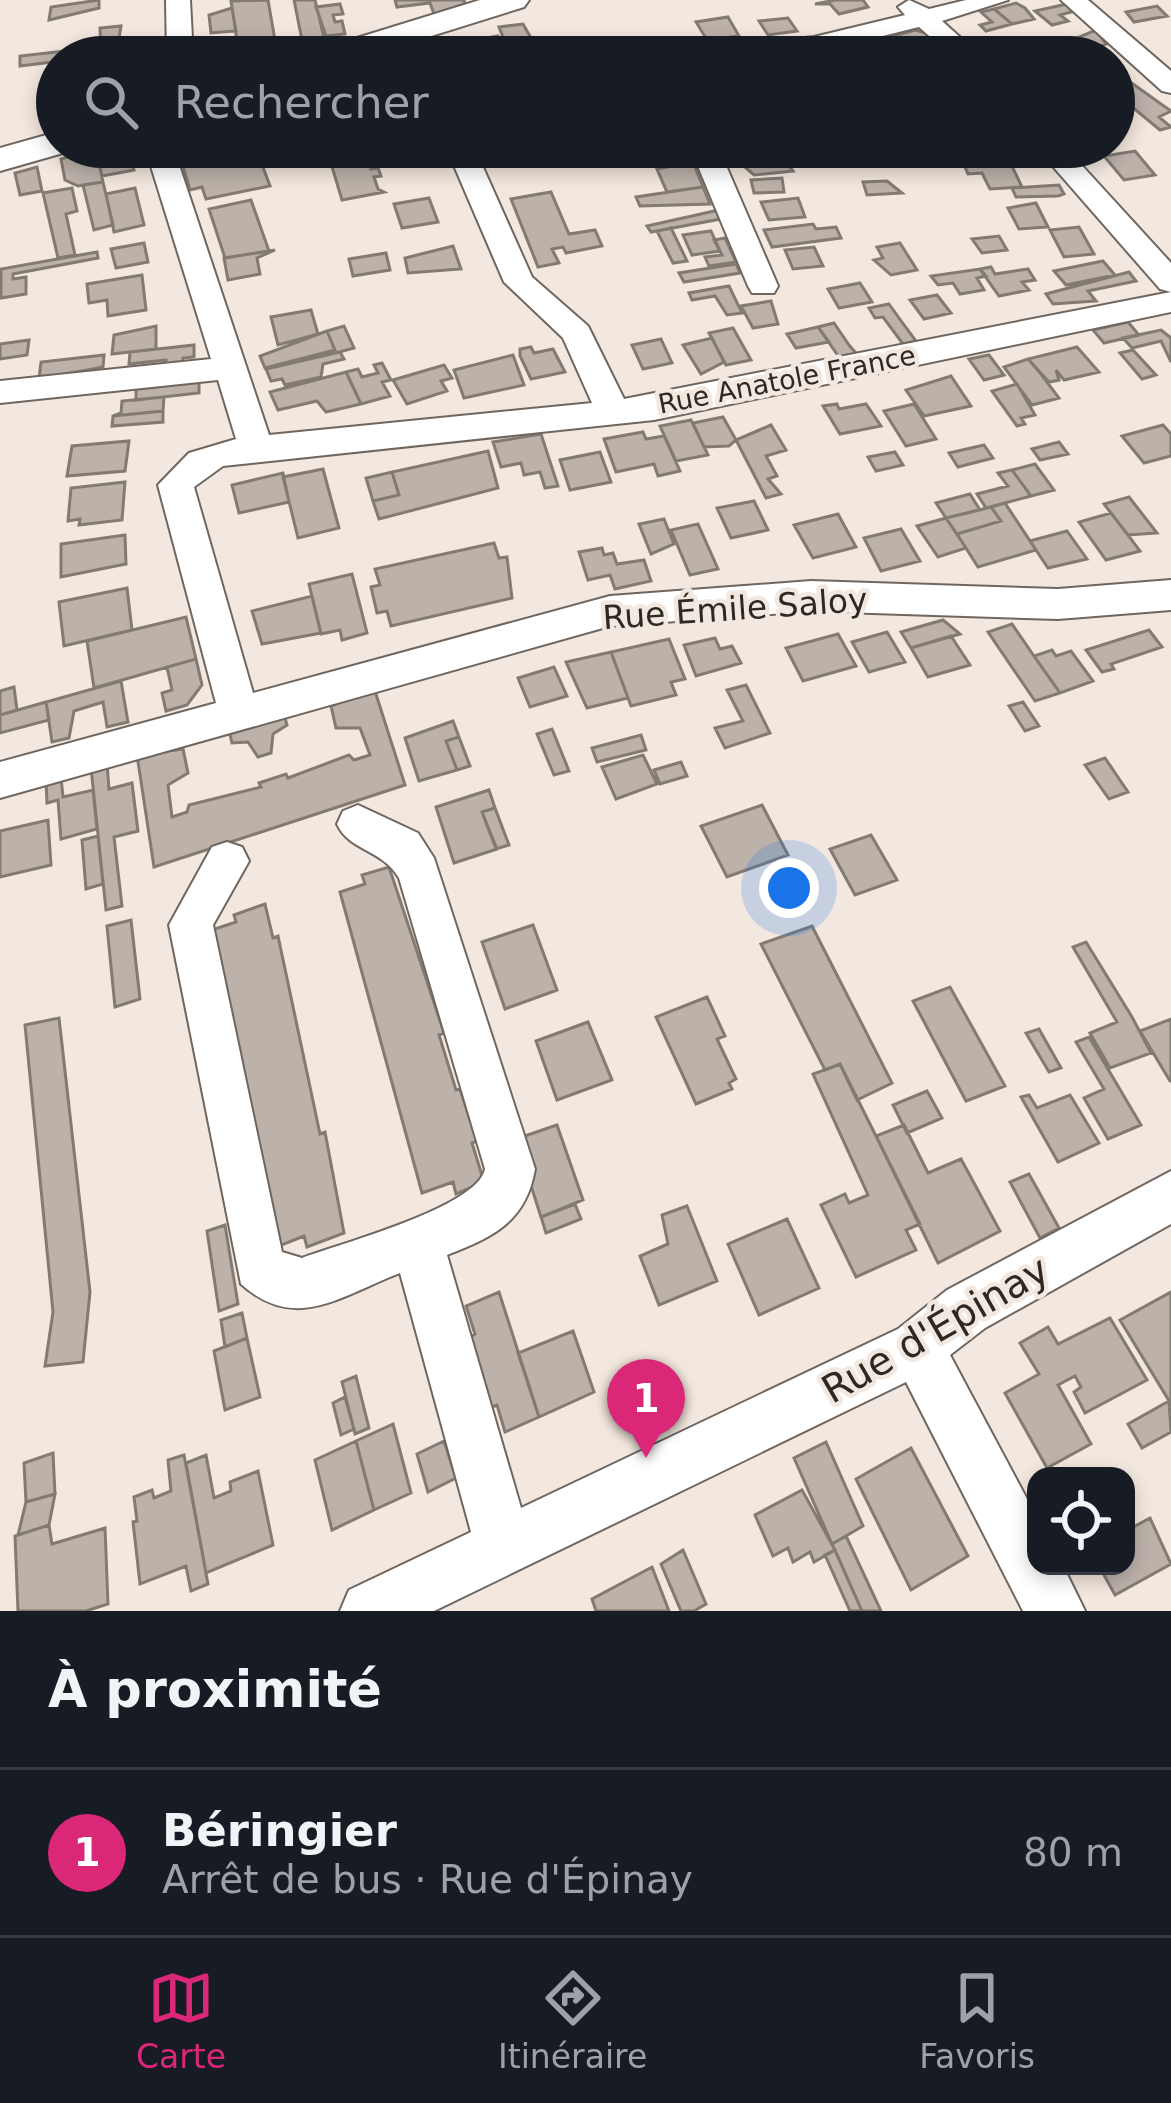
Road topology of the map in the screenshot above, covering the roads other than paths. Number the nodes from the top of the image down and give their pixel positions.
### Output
1 (178, 0) edge
2 (513, 0) edge
3 (902, 0) edge
4 (996, 0) edge
5 (1073, 0) edge
6 (924, 18) junction
7 (179, 36) edge
8 (397, 36) edge
9 (848, 36) edge
10 (945, 36) edge
11 (1114, 36) edge
12 (1135, 54) edge
13 (1171, 86) edge
14 (36, 149) edge
15 (0, 160) edge
16 (166, 168) edge
17 (469, 168) edge
18 (713, 168) edge
19 (1069, 168) edge
20 (1171, 282) edge
21 (763, 286) dead end
22 (1171, 302) edge
23 (231, 368) junction
24 (0, 392) edge
25 (612, 409) junction
26 (256, 448) junction
27 (1171, 595) edge
28 (239, 715) junction
29 (0, 780) edge
30 (358, 824) dead end
31 (226, 861) dead end
32 (1171, 1196) edge
33 (417, 1241) junction
34 (917, 1348) junction
35 (504, 1546) junction
36 (370, 1611) edge
37 (1055, 1611) edge

1 - 7 street
2 - 8 main road
3 - 6 street
4 - 6 street
5 - 11 street
6 - 9 street
6 - 10 street
12 - 13 street
14 - 15 main road
16 - 23 street
17 - 25 street
18 - 21 street
19 - 20 street
22 - 25 street, Rue Anatole France
23 - 24 street
23 - 26 street
25 - 26 street, Rue Anatole France
26 - 28 street, Rue Anatole France
27 - 28 street, Rue Émile Saloy
28 - 29 street, Rue Émile Saloy
30 - 33 street
31 - 33 street
32 - 34 street, Rue d'Épinay
33 - 35 street
34 - 35 street, Rue d'Épinay
34 - 37 street
35 - 36 street, Rue d'Épinay

